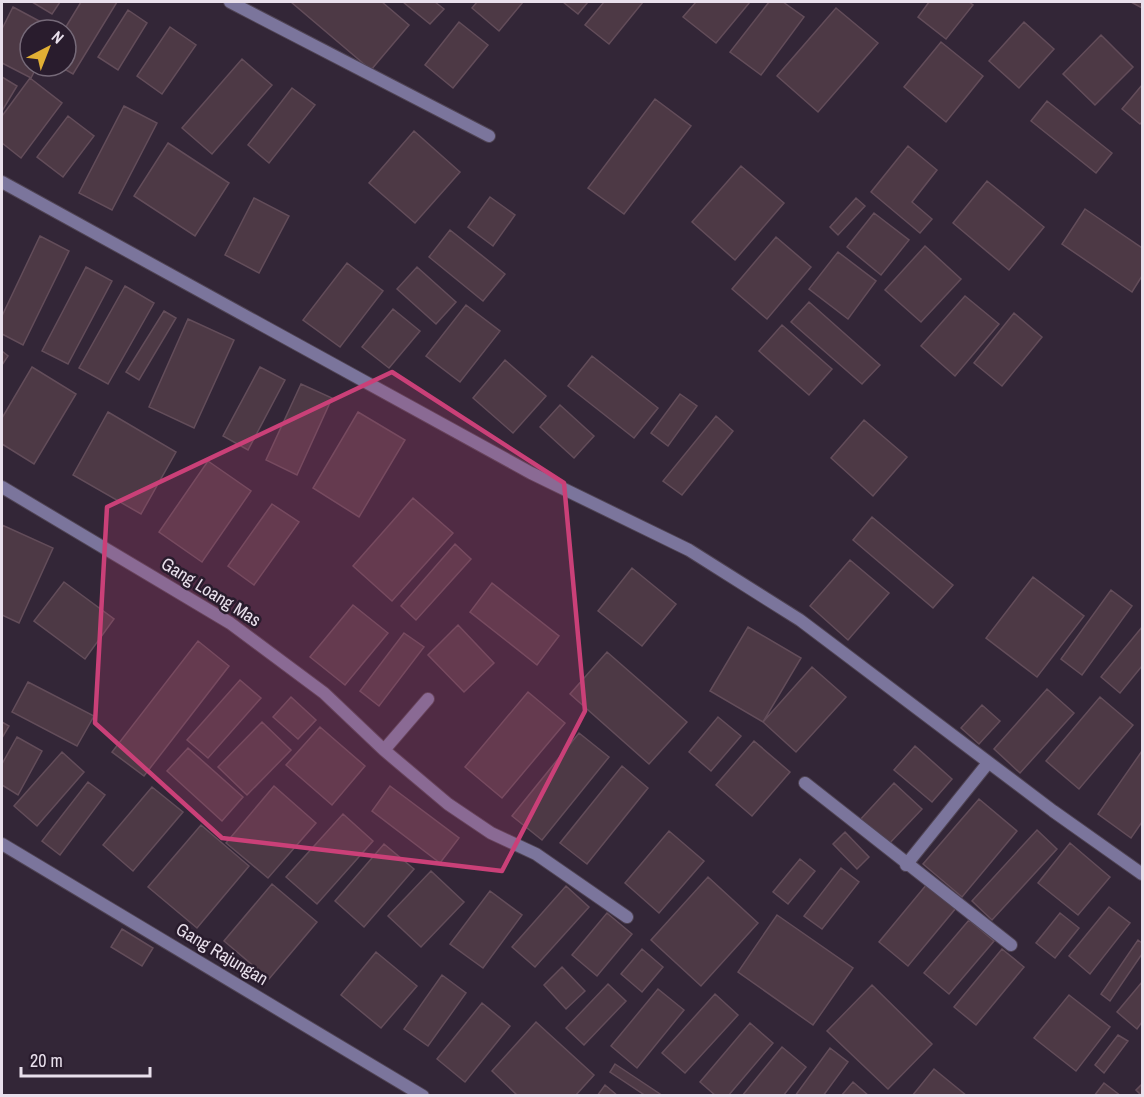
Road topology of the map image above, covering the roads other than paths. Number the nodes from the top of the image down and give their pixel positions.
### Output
1 (230, 2) edge
2 (489, 136) dead end
3 (2, 182) edge
4 (2, 487) edge
5 (429, 699) dead end
6 (384, 750) junction
7 (988, 763) junction
8 (805, 783) dead end
9 (2, 844) edge
10 (906, 865) junction
11 (1143, 874) edge
12 (627, 917) dead end
13 (1011, 945) dead end
14 (423, 1095) edge

1 - 2 street
3 - 7 street
4 - 6 street, Gang Loang Mas
5 - 6 street
6 - 12 street, Gang Loang Mas
7 - 10 street
7 - 11 street
8 - 10 street
9 - 14 street, Gang Rajungan
10 - 13 street

